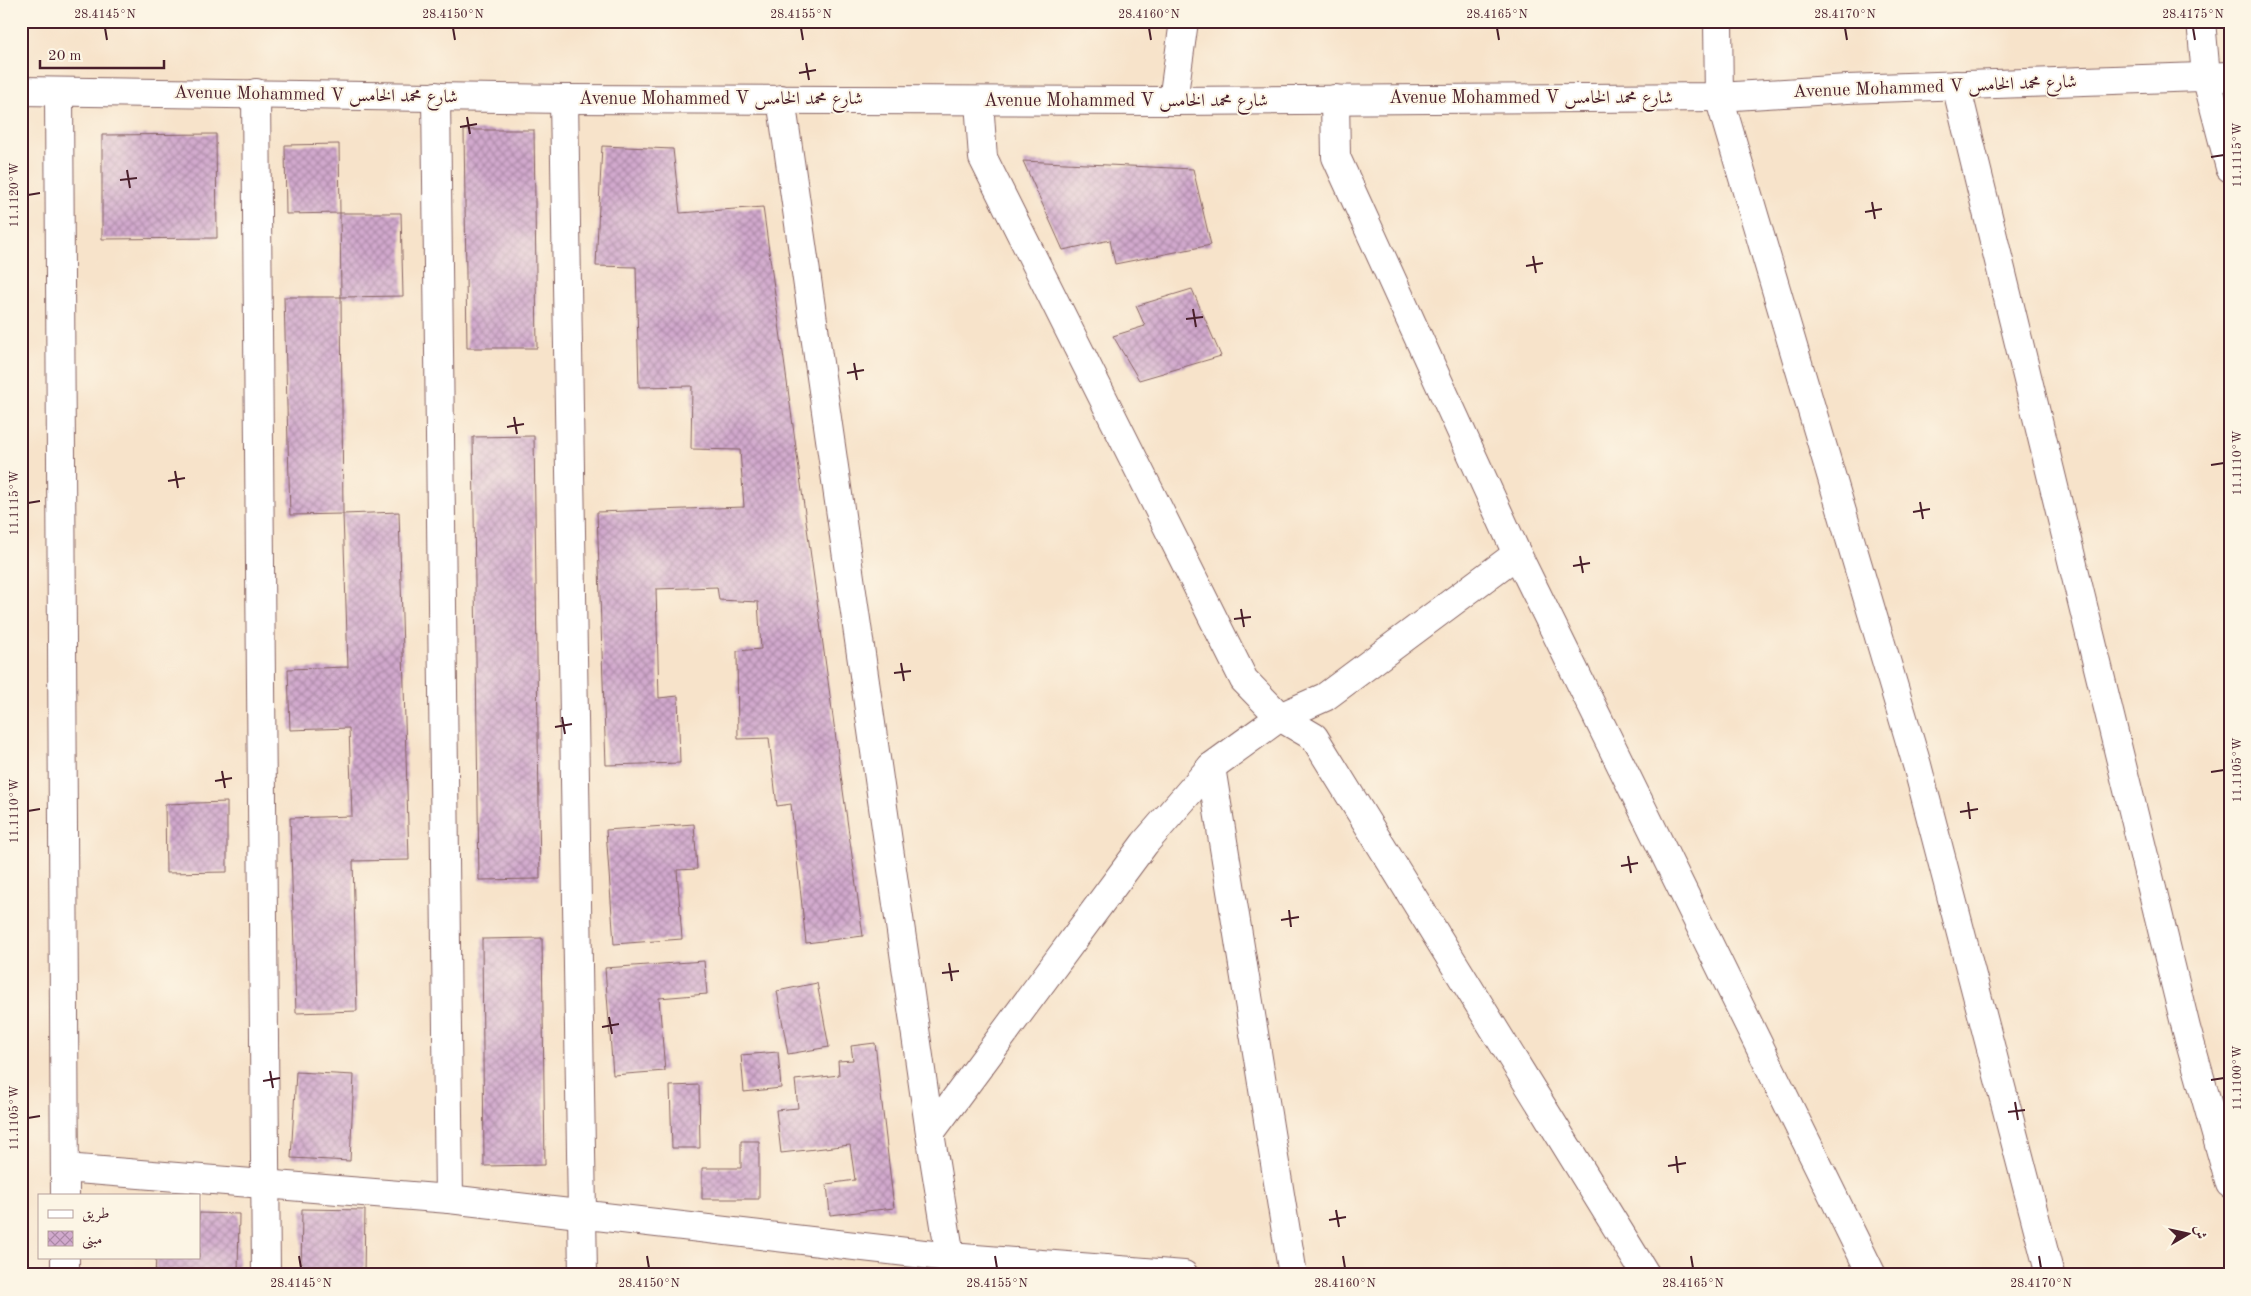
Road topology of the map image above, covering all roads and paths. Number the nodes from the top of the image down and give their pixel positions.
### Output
1 (1184, 21) edge
2 (1718, 21) edge
3 (2201, 21) edge
4 (2218, 76) edge
5 (1956, 85) junction
6 (21, 91) edge
7 (59, 92) junction
8 (256, 93) junction
9 (436, 96) junction
10 (1719, 97) junction
11 (564, 99) junction
12 (781, 99) junction
13 (1335, 100) junction
14 (979, 101) junction
15 (1173, 101) junction
16 (2230, 168) edge
17 (1518, 554) junction
18 (1280, 717) junction
19 (1211, 767) junction
20 (930, 1133) junction
21 (65, 1182) edge
22 (2230, 1184) edge
23 (265, 1185) junction
24 (449, 1199) junction
25 (582, 1214) junction
26 (65, 1258) edge
27 (952, 1266) edge
28 (65, 1275) edge
29 (266, 1275) edge
30 (584, 1275) edge
31 (1184, 1275) edge
32 (1293, 1275) edge
33 (1646, 1275) edge
34 (1872, 1275) edge
35 (2050, 1275) edge

1 - 15 street
2 - 10 street
3 - 4 street
4 - 5 street, Avenue Mohammed V شارع محمد الخامس
4 - 16 street
5 - 10 street, Avenue Mohammed V شارع محمد الخامس
5 - 22 street
6 - 7 street, Avenue Mohammed V شارع محمد الخامس
7 - 8 street, Avenue Mohammed V شارع محمد الخامس
7 - 21 street
8 - 9 street, Avenue Mohammed V شارع محمد الخامس
8 - 23 street
9 - 11 street, Avenue Mohammed V شارع محمد الخامس
9 - 24 street
10 - 13 street, Avenue Mohammed V شارع محمد الخامس
10 - 35 street
11 - 12 street, Avenue Mohammed V شارع محمد الخامس
11 - 25 street
12 - 14 street, Avenue Mohammed V شارع محمد الخامس
12 - 20 street
13 - 15 street, Avenue Mohammed V شارع محمد الخامس
13 - 17 street
14 - 15 street, Avenue Mohammed V شارع محمد الخامس
14 - 18 street
17 - 18 street
17 - 34 street
18 - 19 street
18 - 33 street
19 - 20 street
19 - 32 street
20 - 27 street
21 - 23 street
23 - 24 street
23 - 29 street
24 - 25 street
25 - 27 street
25 - 30 street
26 - 28 street
27 - 31 street

